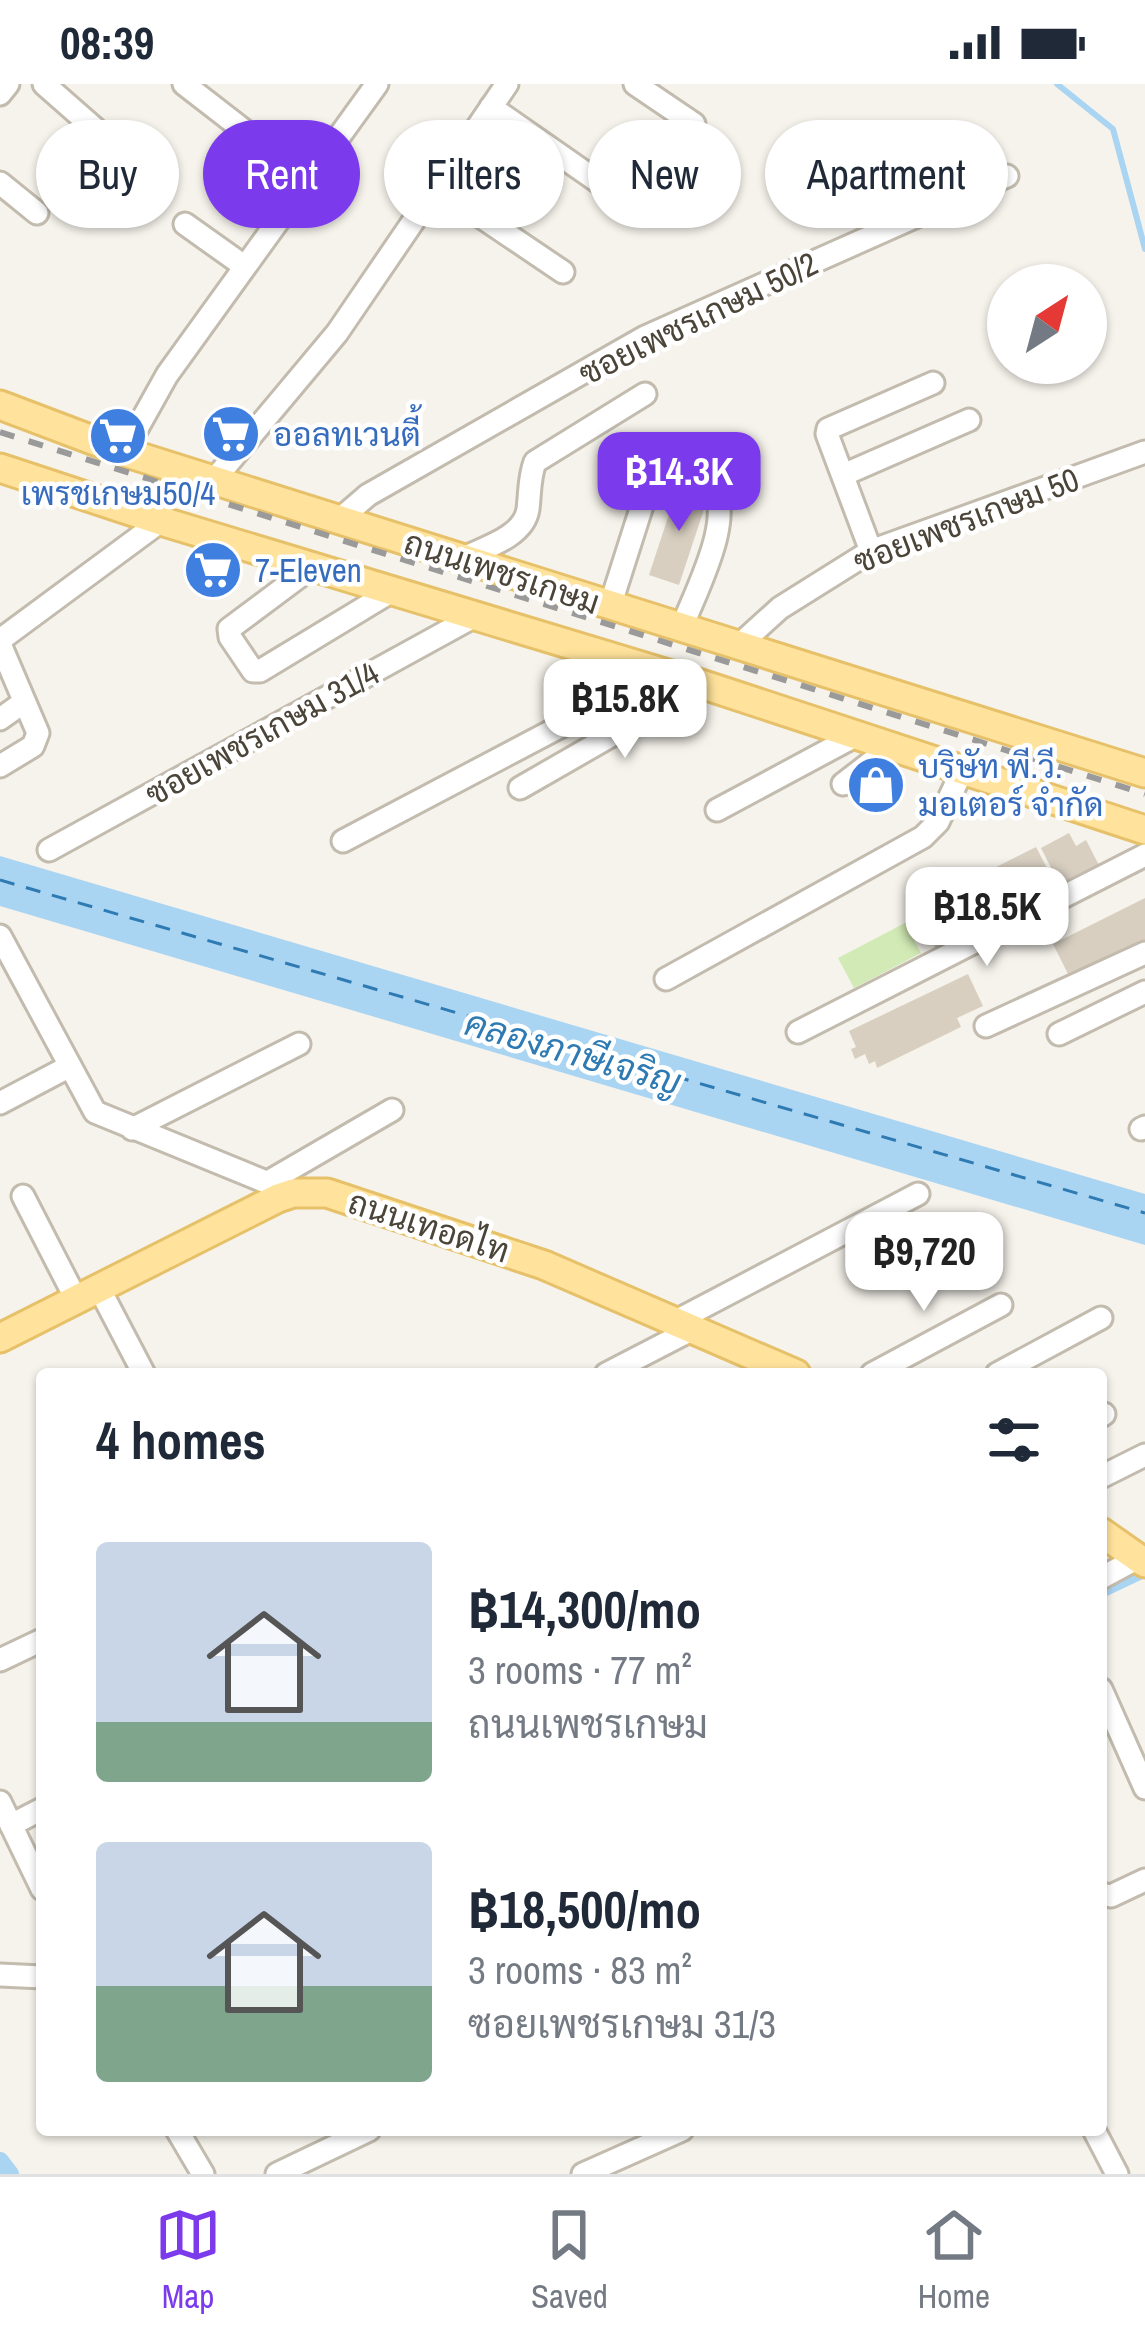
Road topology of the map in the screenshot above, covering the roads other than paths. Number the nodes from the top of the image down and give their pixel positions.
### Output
1 (6, 84) edge
2 (44, 84) edge
3 (184, 84) edge
4 (377, 84) edge
5 (507, 84) edge
6 (635, 84) edge
7 (0, 94) edge
8 (491, 107) junction
9 (85, 120) edge
10 (230, 120) edge
11 (351, 120) edge
12 (482, 120) edge
13 (688, 120) edge
14 (588, 175) edge
15 (0, 183) edge
16 (36, 212) edge
17 (185, 224) dead end
18 (272, 228) edge
19 (409, 228) edge
20 (498, 228) edge
21 (890, 228) edge
22 (244, 266) junction
23 (563, 272) dead end
24 (933, 383) dead end
25 (645, 394) dead end
26 (0, 405) edge
27 (969, 420) dead end
28 (124, 452) junction
29 (1145, 452) edge
30 (0, 468) edge
31 (843, 475) junction
32 (214, 480) junction
33 (339, 520) junction
34 (161, 521) junction
35 (871, 551) junction
36 (461, 559) junction
37 (312, 567) junction
38 (392, 591) junction
39 (610, 606) junction
40 (475, 616) junction
41 (682, 627) junction
42 (0, 642) edge
43 (737, 646) junction
44 (797, 665) junction
45 (662, 673) junction
46 (701, 684) junction
47 (865, 687) junction
48 (24, 702) junction
49 (785, 713) junction
50 (0, 719) edge
51 (850, 734) junction
52 (891, 746) junction
53 (0, 766) edge
54 (963, 769) junction
55 (1145, 773) edge
56 (843, 784) dead end
57 (520, 788) dead end
58 (717, 810) dead end
59 (1145, 830) edge
60 (343, 841) dead end
61 (49, 850) dead end
62 (1145, 855) edge
63 (0, 936) edge
64 (1145, 953) edge
65 (666, 979) dead end
66 (1145, 992) edge
67 (986, 1026) dead end
68 (799, 1032) dead end
69 (1059, 1034) dead end
70 (299, 1044) dead end
71 (70, 1066) junction
72 (0, 1103) edge
73 (392, 1110) dead end
74 (132, 1129) junction
75 (281, 1188) junction
76 (918, 1194) dead end
77 (22, 1196) dead end
78 (87, 1294) junction
79 (1001, 1305) dead end
80 (1101, 1318) dead end
81 (687, 1324) junction
82 (2, 1333) edge
83 (140, 1368) edge
84 (616, 1368) edge
85 (783, 1368) edge
86 (883, 1368) edge
87 (1008, 1368) edge
88 (1145, 1455) edge
89 (1107, 1474) edge
90 (1107, 1536) edge
91 (1140, 1560) edge
92 (1107, 1575) edge
93 (36, 1643) edge
94 (0, 1660) edge
95 (1107, 1703) edge
96 (1145, 1788) edge
97 (0, 1802) edge
98 (36, 1812) edge
99 (11, 1825) junction
100 (36, 1877) edge
101 (1145, 1880) edge
102 (1107, 1895) edge
103 (0, 1975) edge
104 (36, 1977) edge
105 (181, 2136) edge
106 (356, 2136) edge
107 (668, 2136) edge
108 (1097, 2136) edge
109 (203, 2174) edge
110 (277, 2174) edge
111 (583, 2174) edge
112 (1117, 2174) edge

1 - 7 street
2 - 9 street
3 - 10 street
4 - 11 street
5 - 8 street
6 - 13 street
8 - 12 street
8 - 14 street
15 - 16 street
17 - 22 street
18 - 22 street
19 - 32 street
20 - 23 street
21 - 33 street, ซอยเพชรเกษม 50/2
22 - 28 street
24 - 31 street
25 - 36 street
26 - 28 main road, ถนนเพชรเกษม
27 - 31 street
28 - 32 main road, ถนนเพชรเกษม
29 - 35 street, ซอยเพชรเกษม 50
30 - 34 main road, ถนนเพชรเกษม
31 - 35 street
32 - 33 main road, ถนนเพชรเกษม
33 - 36 main road, ถนนเพชรเกษม
34 - 37 main road, ถนนเพชรเกษม
34 - 42 street
35 - 43 street, ซอยเพชรเกษม 50
36 - 39 main road, ถนนเพชรเกษม
37 - 38 main road, ถนนเพชรเกษม
37 - 38 street
38 - 40 main road, ถนนเพชรเกษม
39 - 41 main road, ถนนเพชรเกษม
39 - 41 street
40 - 45 main road, ถนนเพชรเกษม
40 - 61 street, ซอยเพชรเกษม 31/4
41 - 43 main road, ถนนเพชรเกษม
42 - 48 street
43 - 44 main road, ถนนเพชรเกษม
44 - 47 main road, ถนนเพชรเกษม
44 - 49 main road
45 - 46 main road, ถนนเพชรเกษม
45 - 60 street
46 - 49 main road, ถนนเพชรเกษม
46 - 57 street
47 - 51 main road
47 - 55 main road, ถนนเพชรเกษม
48 - 50 street
48 - 53 street
49 - 51 main road, ถนนเพชรเกษม
51 - 52 main road, ถนนเพชรเกษม
51 - 58 street
52 - 54 main road, ถนนเพชรเกษม
52 - 56 street
54 - 59 main road, ถนนเพชรเกษม
54 - 65 street
62 - 68 street
63 - 71 street
64 - 67 street
66 - 69 street
70 - 74 street
71 - 72 street
71 - 74 street
73 - 75 street
74 - 75 street
75 - 78 main road
75 - 81 main road, ถนนเทอดไท
76 - 81 street
77 - 78 street
78 - 82 main road
78 - 83 street
79 - 86 street
80 - 87 street
81 - 84 street
81 - 85 main road, ถนนเทอดไท
88 - 89 street
90 - 91 main road
91 - 92 street
93 - 94 street
95 - 96 street
97 - 99 street
98 - 99 street
99 - 100 street
101 - 102 street
103 - 104 street
105 - 109 street
106 - 110 street
107 - 111 street
108 - 112 street

